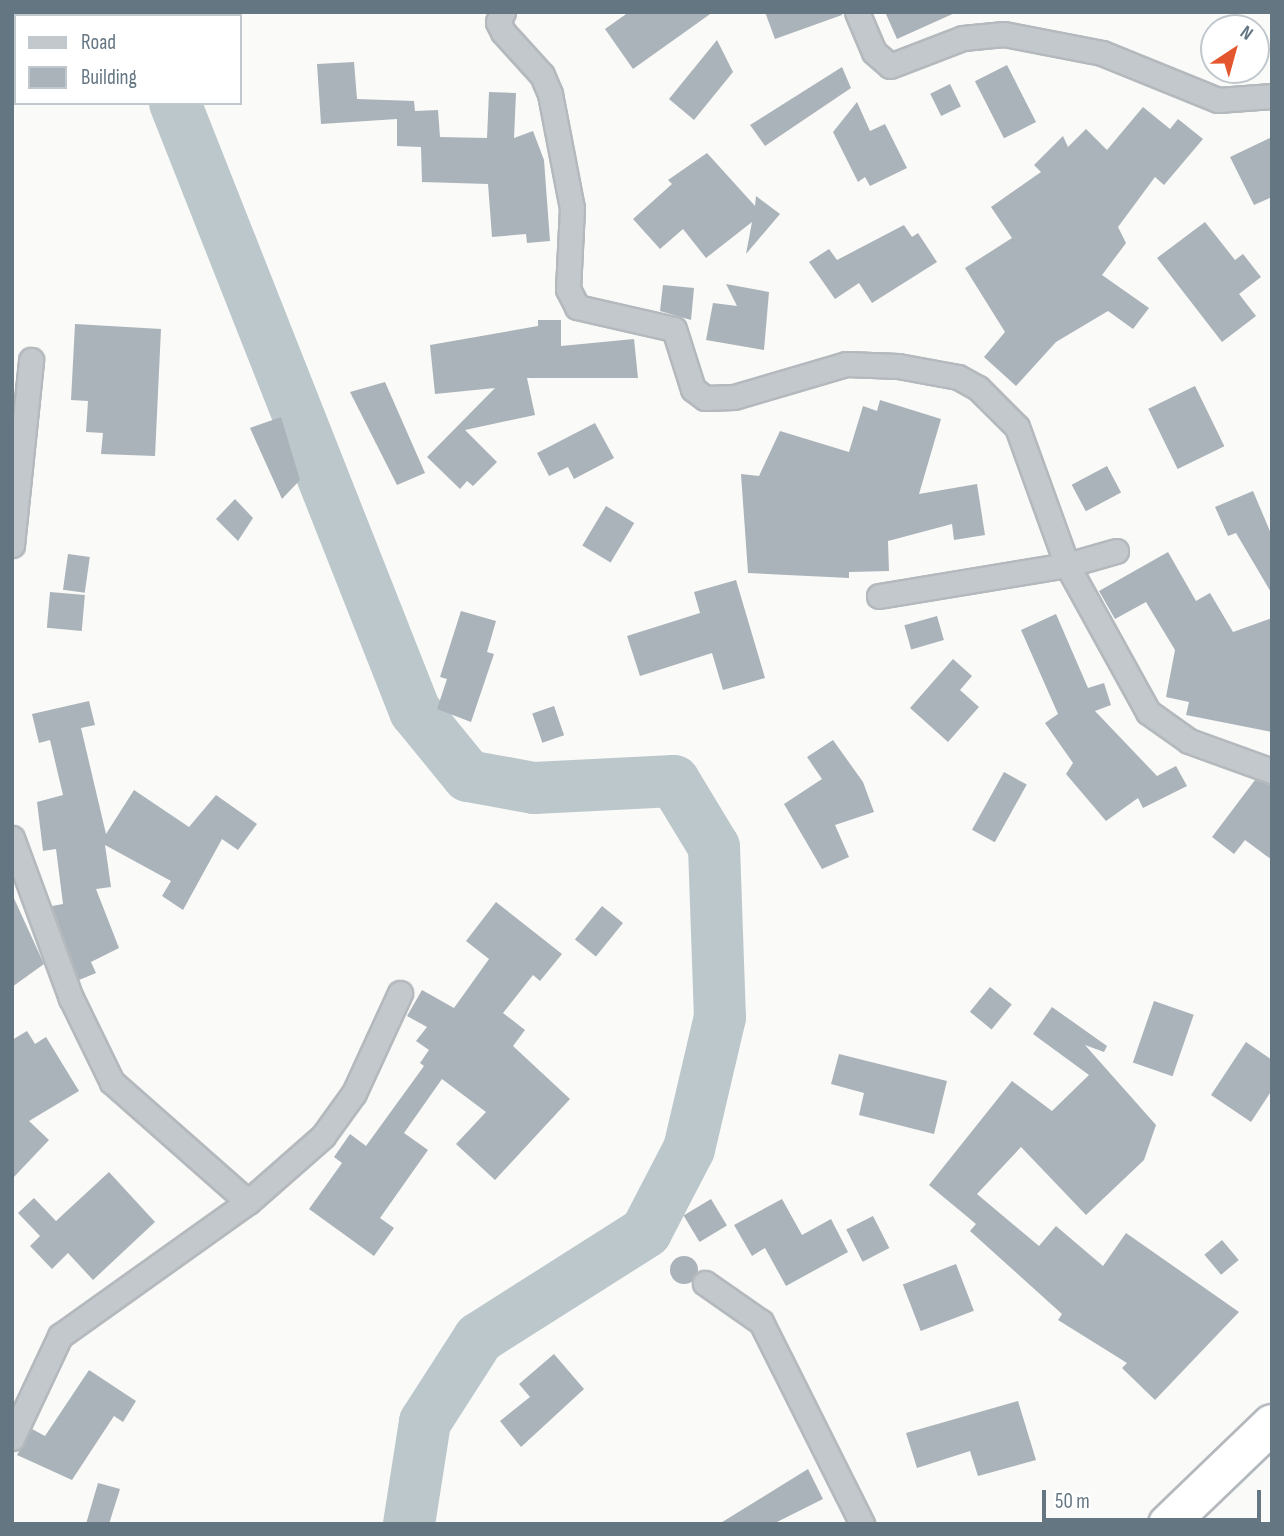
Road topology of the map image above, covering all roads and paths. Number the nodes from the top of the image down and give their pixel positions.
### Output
1 (503, 12) edge
2 (857, 12) edge
3 (1272, 96) edge
4 (31, 360) dead end
5 (12, 545) edge
6 (1116, 551) dead end
7 (1067, 565) junction
8 (879, 596) dead end
9 (1272, 771) edge
10 (12, 838) edge
11 (400, 993) dead end
12 (248, 1202) junction
13 (705, 1283) dead end
14 (1272, 1424) edge
15 (12, 1438) edge
16 (862, 1524) edge
17 (1168, 1524) edge

1 - 7 street
2 - 3 street
4 - 5 street
6 - 7 street
7 - 8 street
7 - 9 street
10 - 12 street
11 - 12 street
12 - 15 street
13 - 16 street
14 - 17 highway

